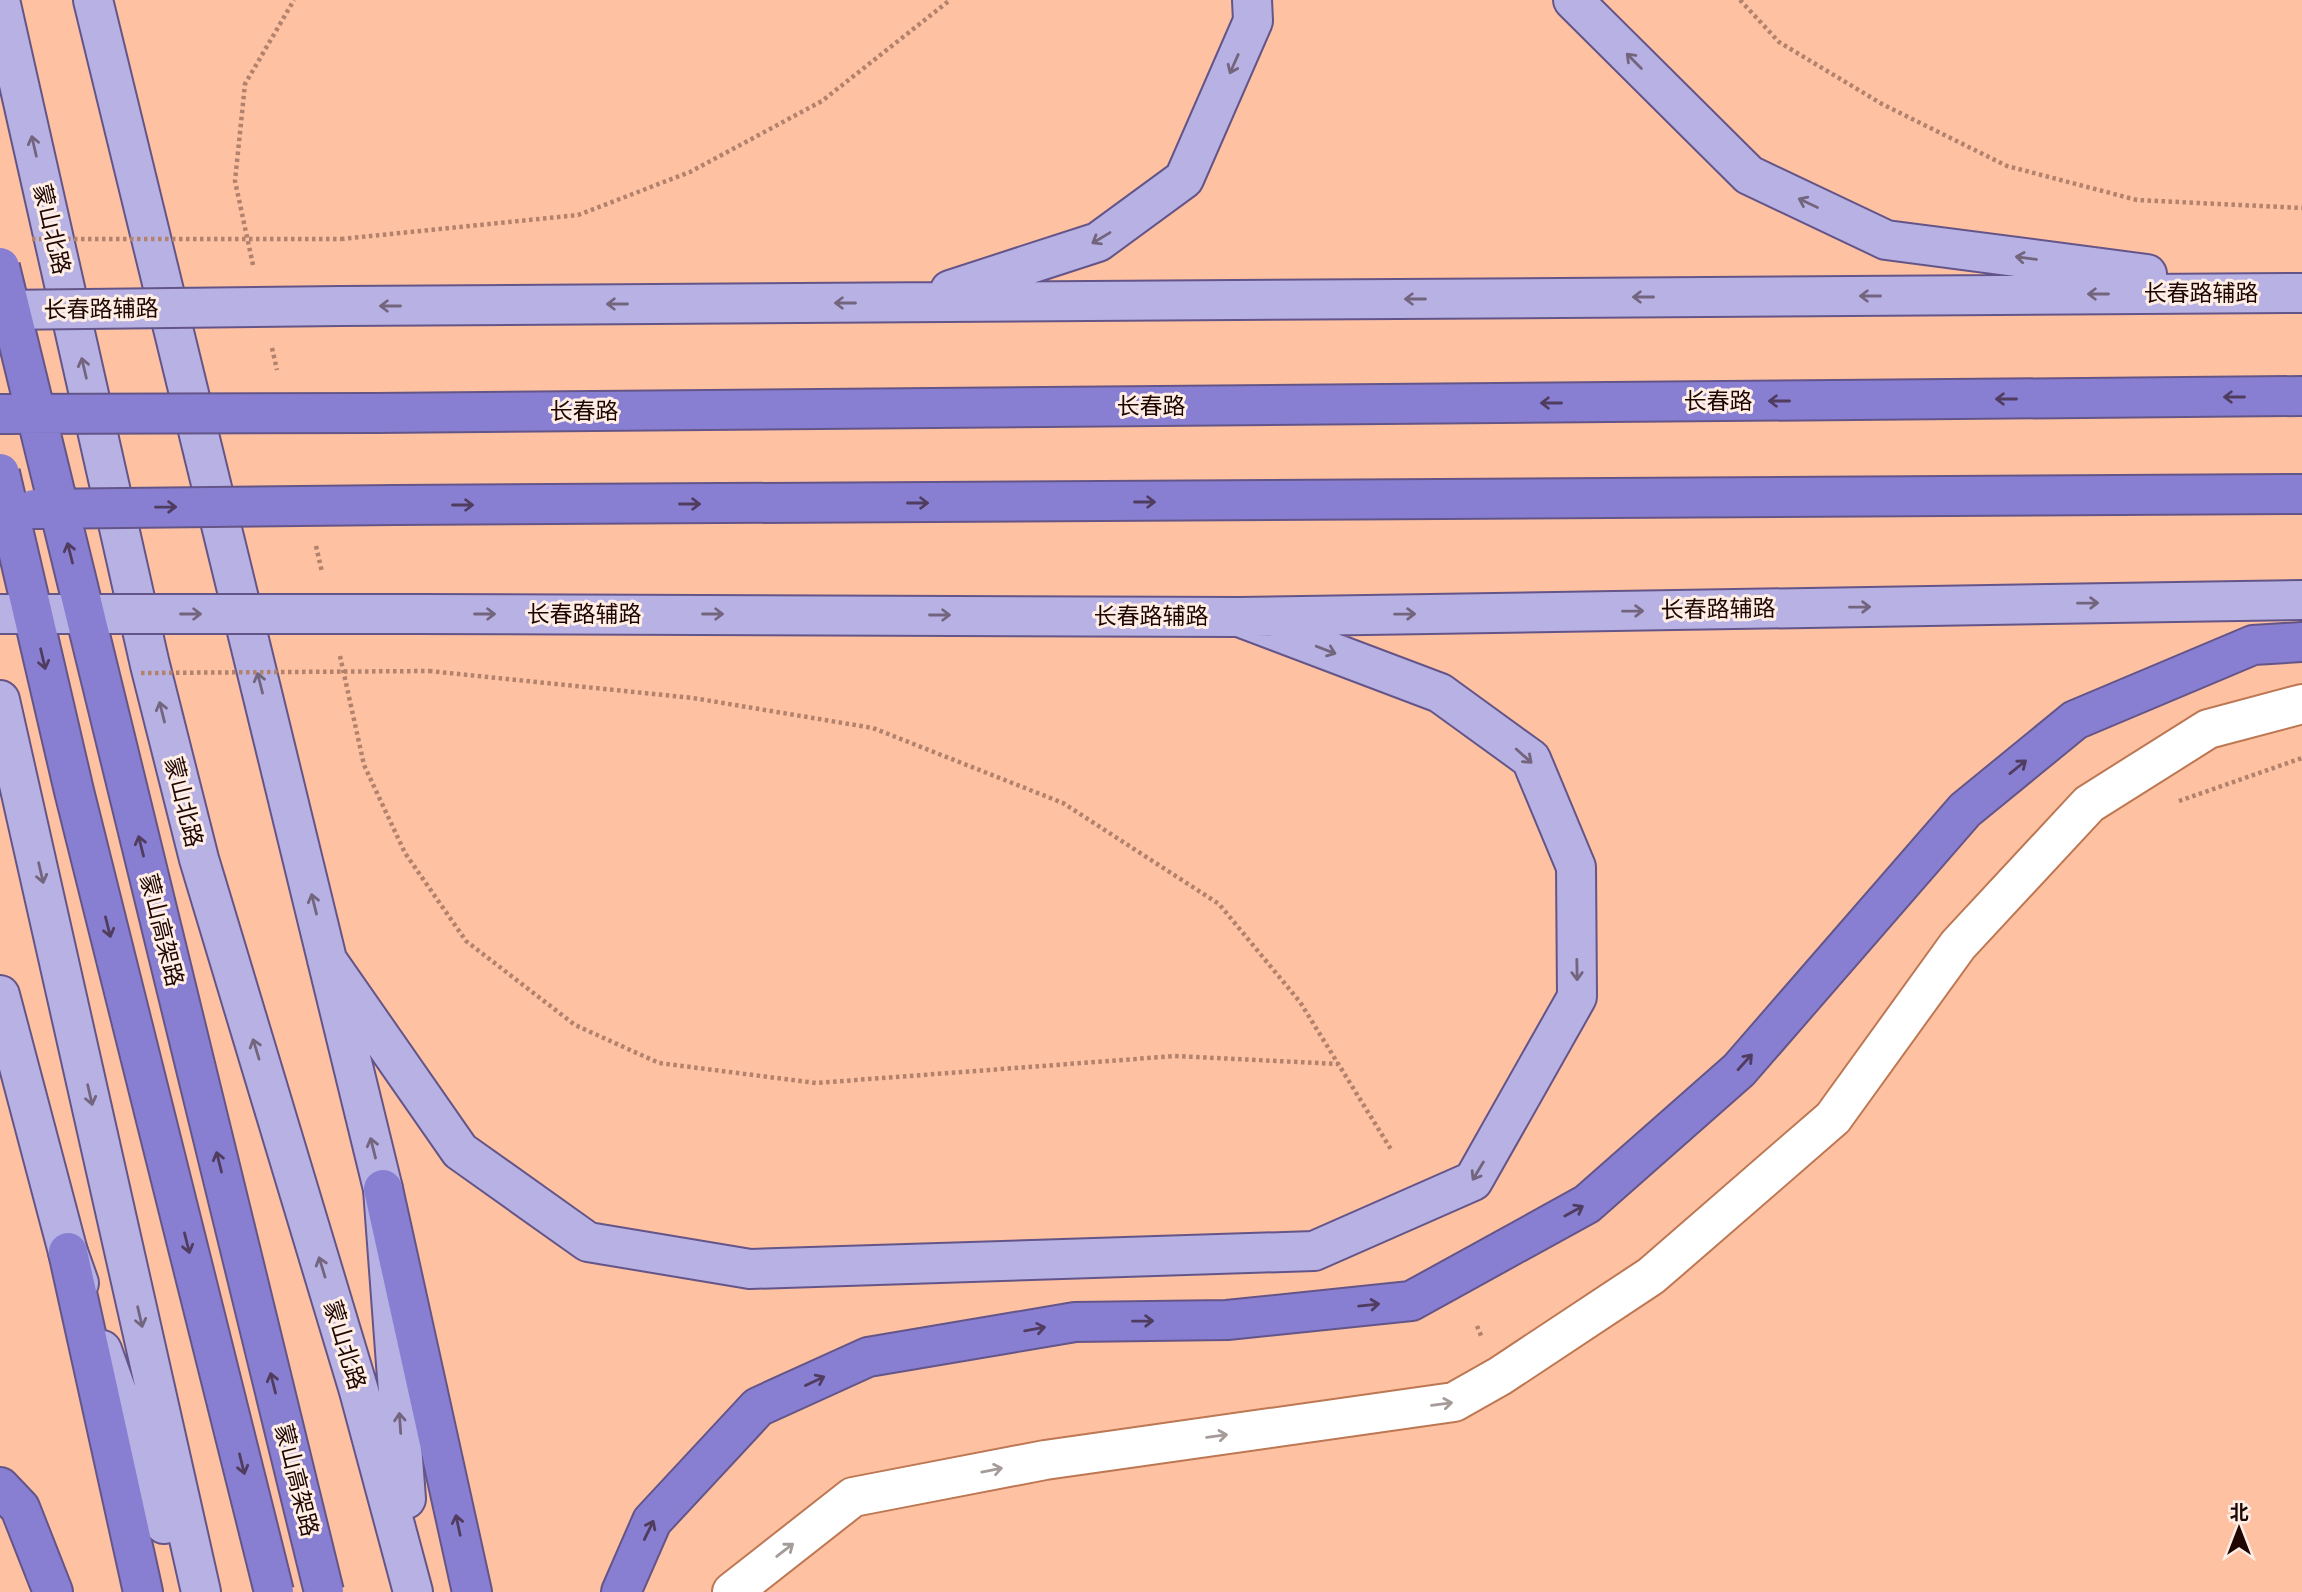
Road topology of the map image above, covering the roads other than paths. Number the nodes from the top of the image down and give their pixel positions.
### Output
1 (0, 0) edge
2 (1252, 0) edge
3 (1573, 0) edge
4 (99, 9) edge
5 (0, 267) edge
6 (2295, 293) edge
7 (913, 302) junction
8 (0, 310) edge
9 (2302, 396) edge
10 (0, 414) edge
11 (0, 473) edge
12 (2302, 494) edge
13 (0, 509) edge
14 (2302, 600) edge
15 (0, 614) edge
16 (1239, 617) junction
17 (2302, 642) edge
18 (0, 700) edge
19 (2302, 704) edge
20 (327, 960) junction
21 (0, 995) edge
22 (383, 1189) junction
23 (68, 1252) junction
24 (0, 1487) edge
25 (142, 1587) edge
26 (413, 1590) edge
27 (53, 1592) edge
28 (189, 1592) edge
29 (201, 1592) edge
30 (274, 1592) edge
31 (324, 1592) edge
32 (472, 1592) edge
33 (621, 1592) edge
34 (732, 1592) edge

26 -> 1 main road, 蒙山北路
2 -> 7 main road
6 -> 3 main road
20 -> 4 main road
31 -> 5 highway, 蒙山高架路, bridge
6 -> 7 main road, 长春路辅路
7 -> 8 main road, 长春路辅路, bridge
9 -> 10 highway, 长春路, bridge
11 -> 30 highway, bridge
13 -> 12 highway, bridge
16 -> 14 main road, 长春路辅路
15 -> 16 main road, 长春路辅路, bridge
16 -> 20 main road
33 -> 17 highway
18 -> 29 main road
34 -> 19 street
22 -> 20 main road
21 - 23 main road
26 -> 22 main road
32 -> 22 highway
23 - 25 highway
23 - 28 main road
24 - 27 highway

